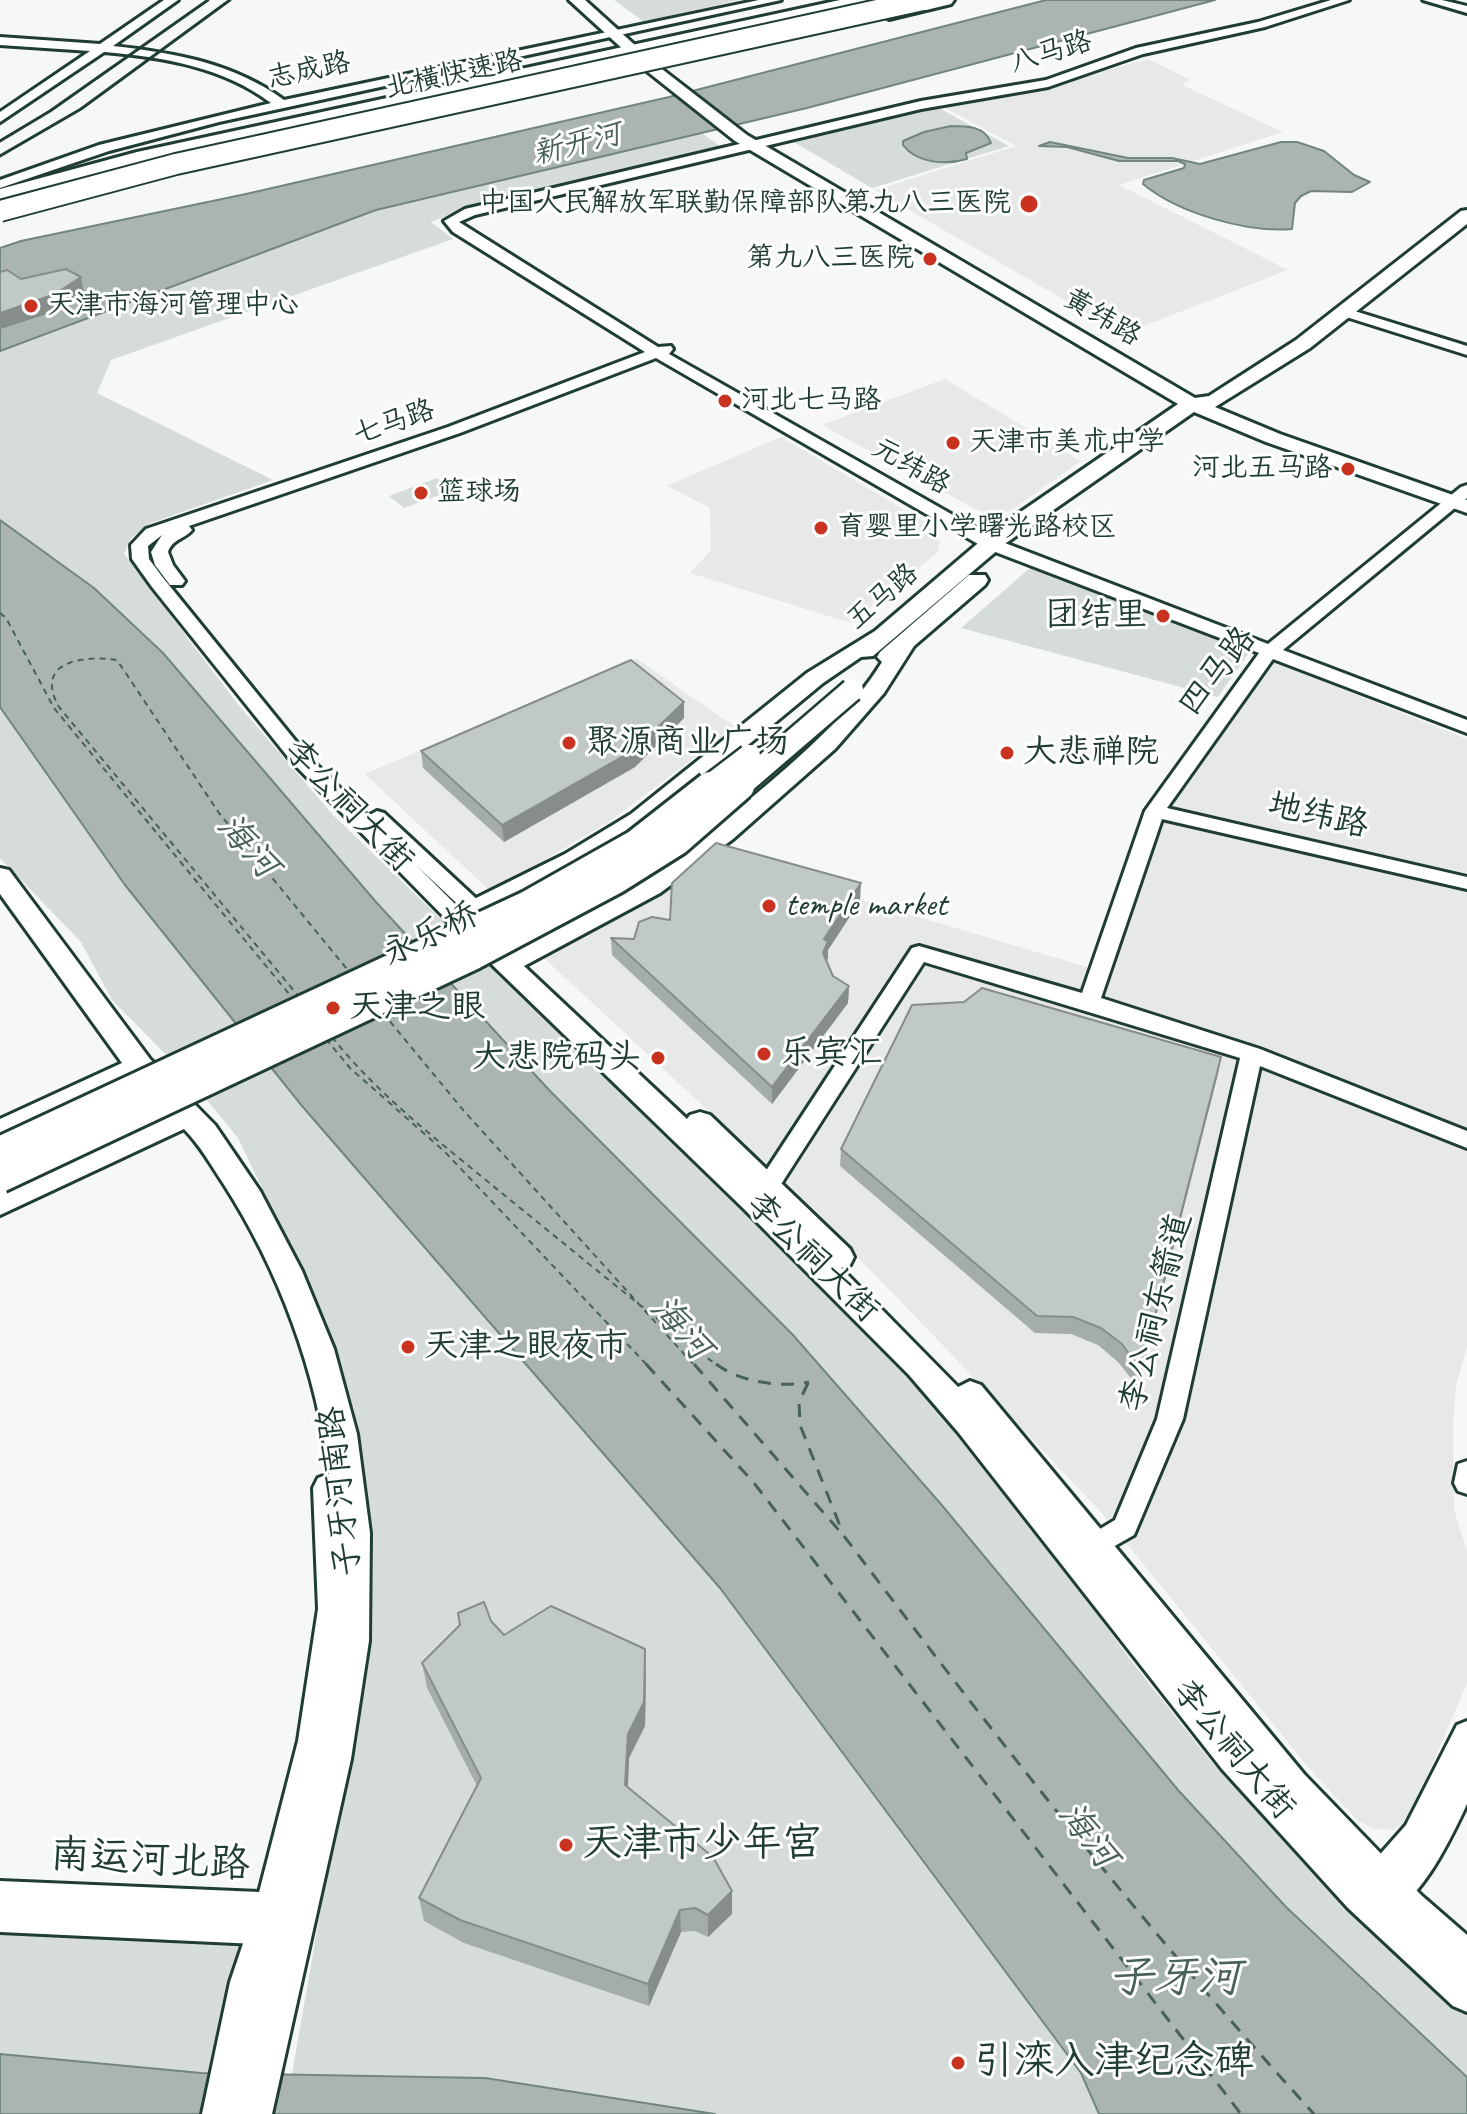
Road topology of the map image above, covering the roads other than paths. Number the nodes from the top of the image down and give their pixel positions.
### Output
1 (172, 0) edge
2 (576, 0) edge
3 (595, 0) edge
4 (775, 0) edge
5 (865, 0) edge
6 (886, 0) edge
7 (923, 0) edge
8 (945, 0) edge
9 (1343, 0) edge
10 (1429, 0) edge
11 (1467, 10) edge
12 (618, 35) junction
13 (0, 41) edge
14 (635, 41) junction
15 (655, 46) junction
16 (103, 49) junction
17 (666, 71) junction
18 (282, 105) junction
19 (731, 109) dead end
20 (0, 118) edge
21 (760, 144) junction
22 (0, 184) edge
23 (0, 195) edge
24 (0, 202) edge
25 (0, 214) edge
26 (1467, 216) edge
27 (459, 220) joint
28 (1345, 312) junction
29 (1467, 351) edge
30 (666, 352) junction
31 (1205, 406) junction
32 (1463, 498) edge
33 (163, 544) joint
34 (139, 545) joint
35 (1004, 546) junction
36 (878, 637) junction
37 (903, 646) junction
38 (1270, 651) junction
39 (842, 688) junction
40 (1467, 725) edge
41 (1155, 811) junction
42 (0, 876) edge
43 (1467, 883) edge
44 (0, 901) edge
45 (466, 914) junction
46 (515, 959) junction
47 (1089, 1002) junction
48 (1252, 1054) junction
49 (135, 1068) junction
50 (181, 1118) junction
51 (0, 1131) edge
52 (1467, 1140) edge
53 (0, 1151) edge
54 (0, 1178) edge
55 (768, 1186) junction
56 (0, 1204) edge
57 (1467, 1472) edge
58 (1467, 1483) edge
59 (1087, 1551) junction
60 (1467, 1734) edge
61 (1467, 1771) edge
62 (1378, 1894) junction
63 (0, 1896) edge
64 (0, 1917) edge
65 (282, 1919) junction
66 (1467, 1961) edge
67 (1467, 1992) edge
68 (249, 2055) junction
69 (223, 2114) edge
70 (251, 2114) edge

1 - 16 street
2 - 12 main road
3 - 14 main road
4 - 14 street
5 - 15 highway
6 - 24 highway, 北横快速路
7 - 25 highway, 北横快速路, bridge
8 - 17 highway
9 - 21 street, 八马路
10 - 11 street
12 - 14 main road
12 - 18 street, 志成路
13 - 16 street
14 - 15 highway
14 - 17 main road
14 - 23 highway
15 - 17 main road
16 - 18 street
16 - 20 street
17 - 21 main road, 黄纬路
17 - 25 highway, bridge
18 - 22 street, 志成路
19 - 21 main road, 黄纬路
21 - 27 street, 八马路
21 - 31 main road, 黄纬路
26 - 28 main road, 五马路
27 - 30 street, 元纬路
28 - 29 street
28 - 31 main road, 五马路
30 - 33 street, 七马路
30 - 34 street, 七马路
30 - 35 street, 元纬路
31 - 32 main road, 黄纬路
31 - 35 main road, 五马路
32 - 38 street, 四马路
33 - 45 street, 李公祠大街
34 - 45 street, 李公祠大街
35 - 36 main road, 五马路
35 - 37 main road, 五马路
35 - 38 street, 元纬路
36 - 39 main road, 五马路
36 - 45 main road
37 - 39 main road, 五马路
37 - 46 main road
38 - 40 street, 元纬路
38 - 41 street, 四马路
39 - 53 main road, 永乐桥, bridge
39 - 54 main road, 永乐桥, bridge
41 - 43 street, 地纬路
41 - 47 street, 四马路
42 - 49 main road, 子牙河南路
44 - 49 main road, 子牙河南路
45 - 46 main road, 李公祠大街
46 - 55 main road, 李公祠大街
46 - 59 main road, 李公祠大街
47 - 48 street
47 - 55 street
48 - 52 street
48 - 59 street, 李公祠东箭道
49 - 50 main road, 子牙河南路
49 - 51 main road
50 - 56 main road
50 - 65 main road, 子牙河南路
55 - 59 main road, 李公祠大街
57 - 58 street
59 - 62 main road, 李公祠大街
60 - 62 street
61 - 62 street
62 - 66 main road, 李公祠大街
62 - 67 main road, 李公祠大街
63 - 65 street, 南运河北路
64 - 65 street, 南运河北路
65 - 68 main road, 子牙河南路
68 - 69 main road
68 - 70 main road

